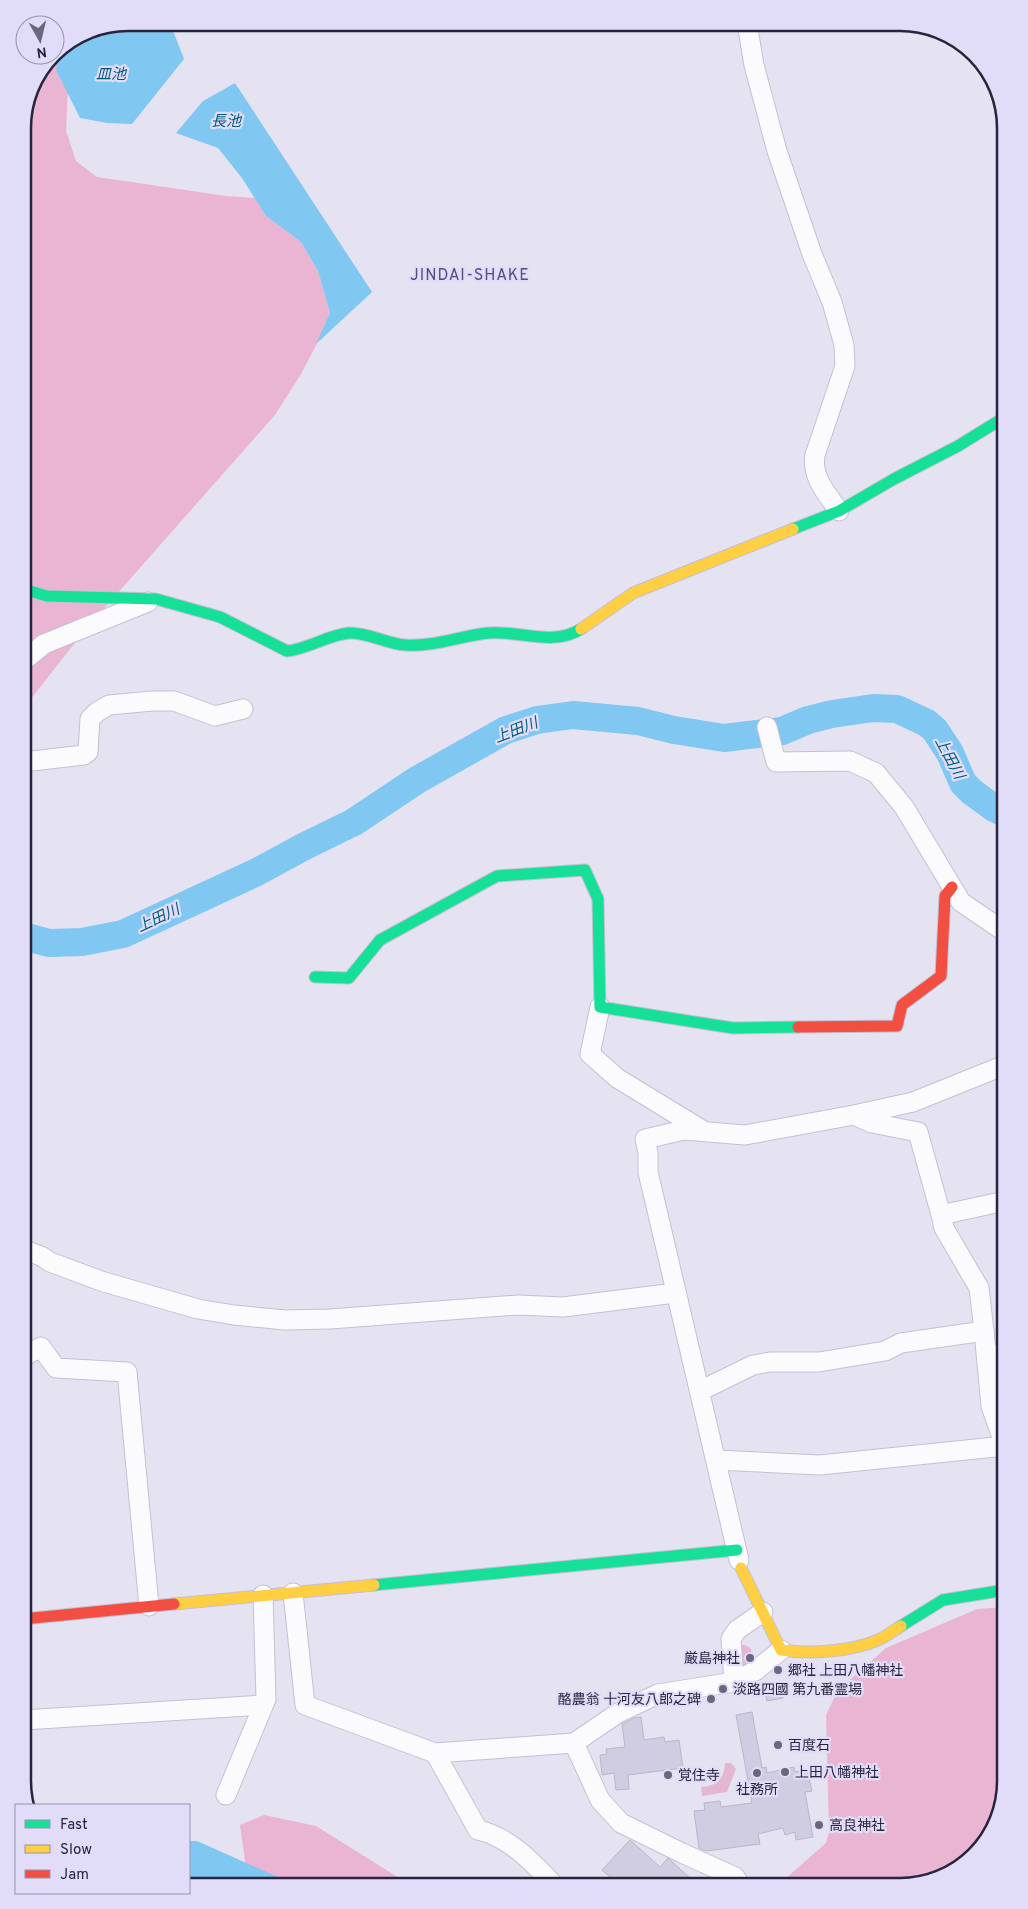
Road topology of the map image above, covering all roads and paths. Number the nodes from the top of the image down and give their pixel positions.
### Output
1 (748, 31) edge
2 (997, 422) edge
3 (839, 511) junction
4 (31, 591) edge
5 (156, 599) junction
6 (31, 655) edge
7 (243, 709) dead end
8 (767, 726) dead end
9 (31, 761) edge
10 (952, 887) junction
11 (997, 926) edge
12 (315, 977) dead end
13 (600, 1007) junction
14 (997, 1069) edge
15 (854, 1115) junction
16 (705, 1132) junction
17 (997, 1204) edge
18 (941, 1215) junction
19 (31, 1252) edge
20 (675, 1293) junction
21 (984, 1331) junction
22 (31, 1352) edge
23 (997, 1354) edge
24 (987, 1357) junction
25 (700, 1391) junction
26 (997, 1423) edge
27 (997, 1447) edge
28 (716, 1460) junction
29 (737, 1550) junction
30 (741, 1568) joint
31 (997, 1591) edge
32 (293, 1593) junction
33 (263, 1596) junction
34 (149, 1606) junction
35 (763, 1612) junction
36 (31, 1618) edge
37 (781, 1650) junction
38 (734, 1682) junction
39 (263, 1705) junction
40 (31, 1719) edge
41 (574, 1743) junction
42 (435, 1753) junction
43 (226, 1795) dead end
44 (548, 1878) edge
45 (736, 1878) edge

1 - 3 street
2 - 3 street
3 - 5 street
4 - 5 street
5 - 6 street
7 - 9 street
8 - 10 street
10 - 11 street
10 - 13 street
12 - 13 street
13 - 16 street
14 - 15 street
15 - 16 street
15 - 18 street
16 - 20 street
17 - 18 street
18 - 21 street
19 - 20 street
20 - 25 street
21 - 24 street
21 - 25 street
22 - 34 street
23 - 24 street
24 - 26 street
25 - 28 street
27 - 28 street
28 - 29 street
29 - 30 street
29 - 32 street
30 - 35 street
31 - 37 street
32 - 33 street
32 - 42 street
33 - 34 street
33 - 39 street
34 - 36 street
35 - 37 street
35 - 38 street
37 - 38 street
38 - 41 street
39 - 40 street
39 - 43 street
41 - 42 street
41 - 45 street
42 - 44 street

